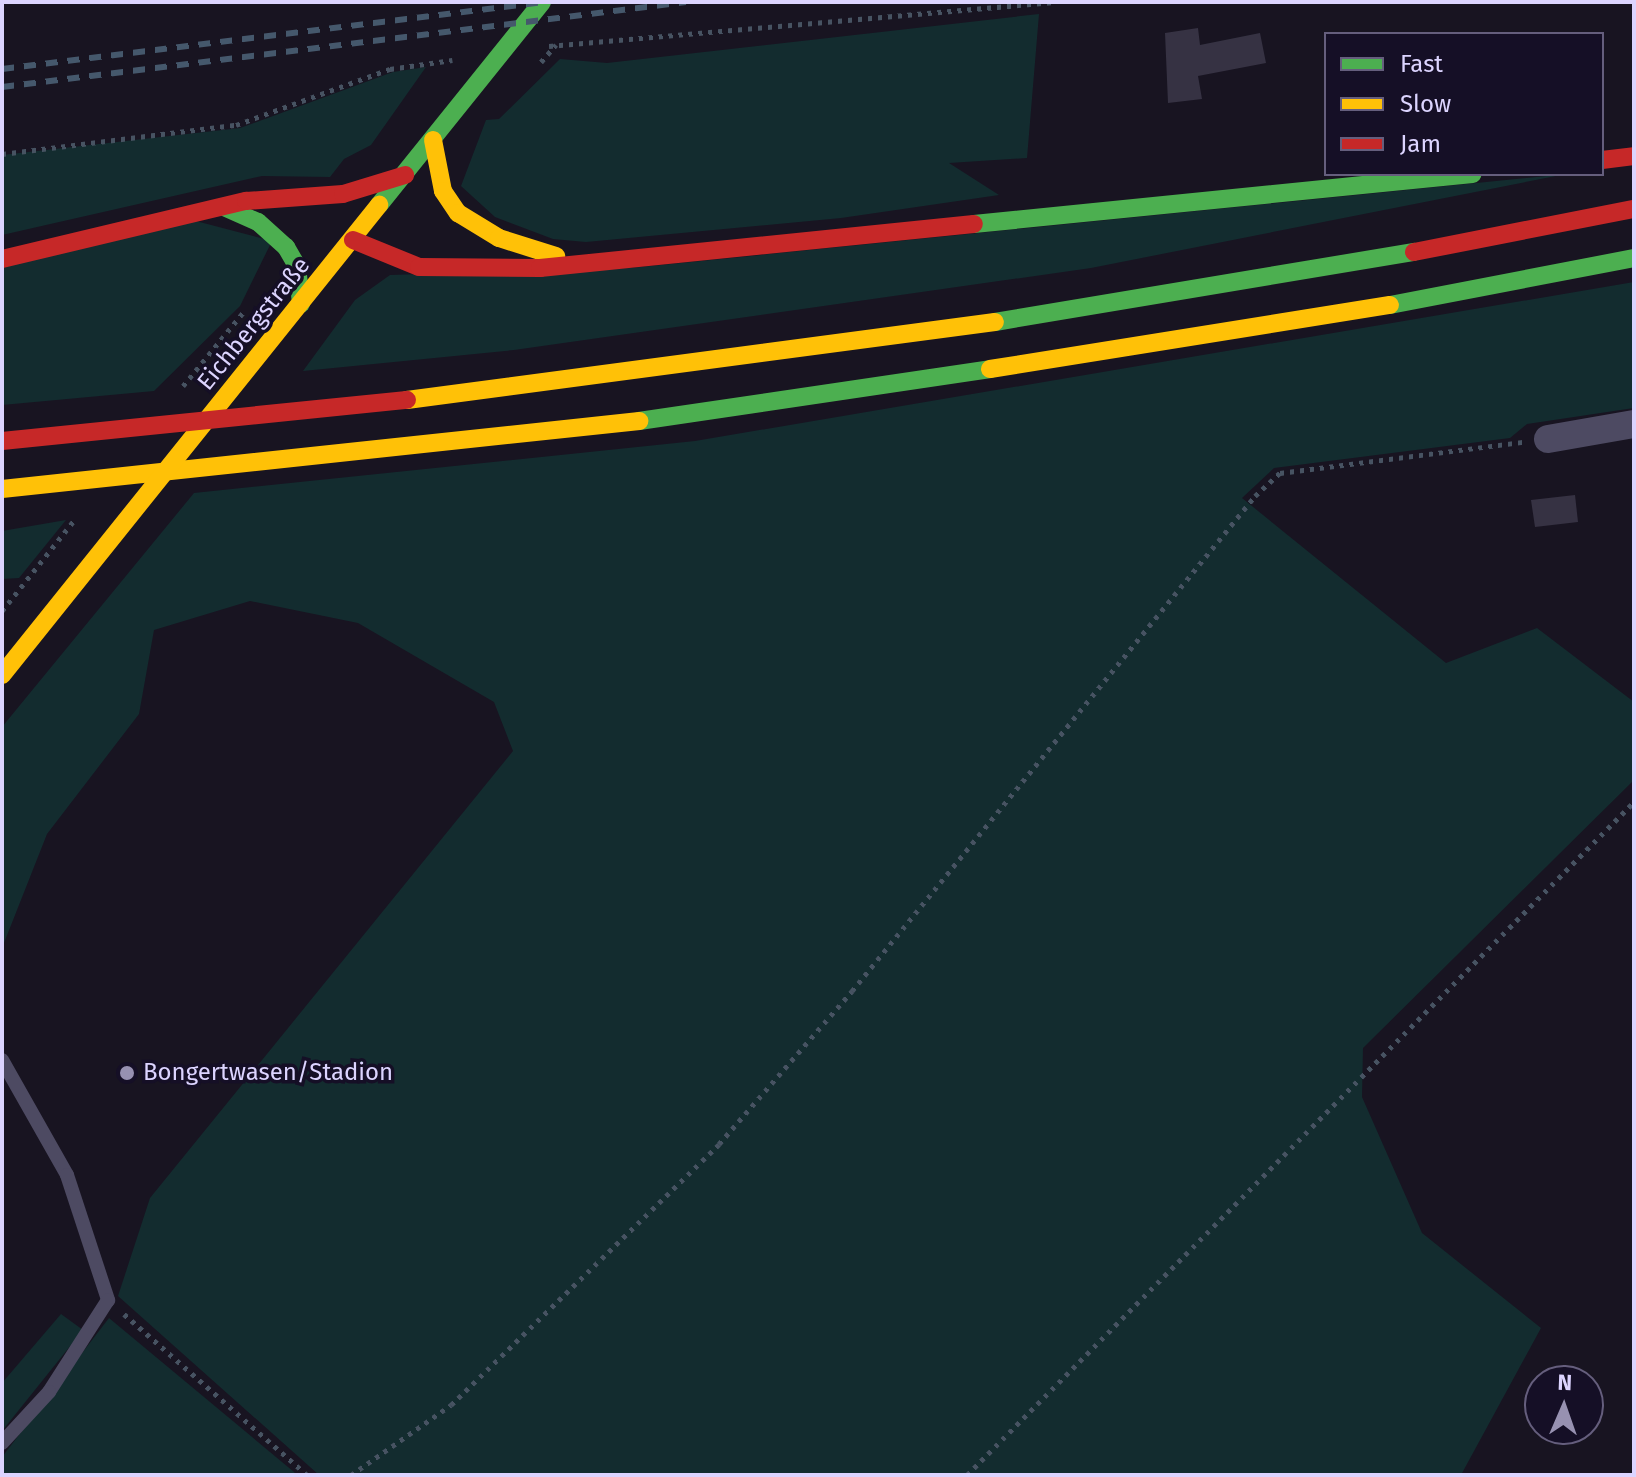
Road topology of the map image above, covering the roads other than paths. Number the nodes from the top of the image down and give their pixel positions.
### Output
1 (542, 2) edge
2 (433, 140) junction
3 (1634, 156) edge
4 (1604, 160) edge
5 (405, 175) junction
6 (1452, 176) edge
7 (224, 207) junction
8 (1634, 209) edge
9 (353, 240) junction
10 (1634, 258) edge
11 (2, 259) edge
12 (594, 263) junction
13 (296, 311) junction
14 (1634, 424) edge
15 (1548, 439) road end
16 (2, 441) edge
17 (2, 489) edge
18 (2, 675) edge
19 (2, 1060) edge
20 (2, 1443) edge

1 - 2 main road, Eichbergstraße
2 - 5 main road, Eichbergstraße
2 - 12 main road
3 - 4 main road
5 - 7 main road
5 - 9 main road, Eichbergstraße
6 - 12 main road
7 - 11 main road
7 - 13 main road
8 - 16 main road
9 - 12 main road
9 - 13 main road, Eichbergstraße
10 - 17 main road
13 - 18 main road, Eichbergstraße
14 - 15 street
19 - 20 lane

